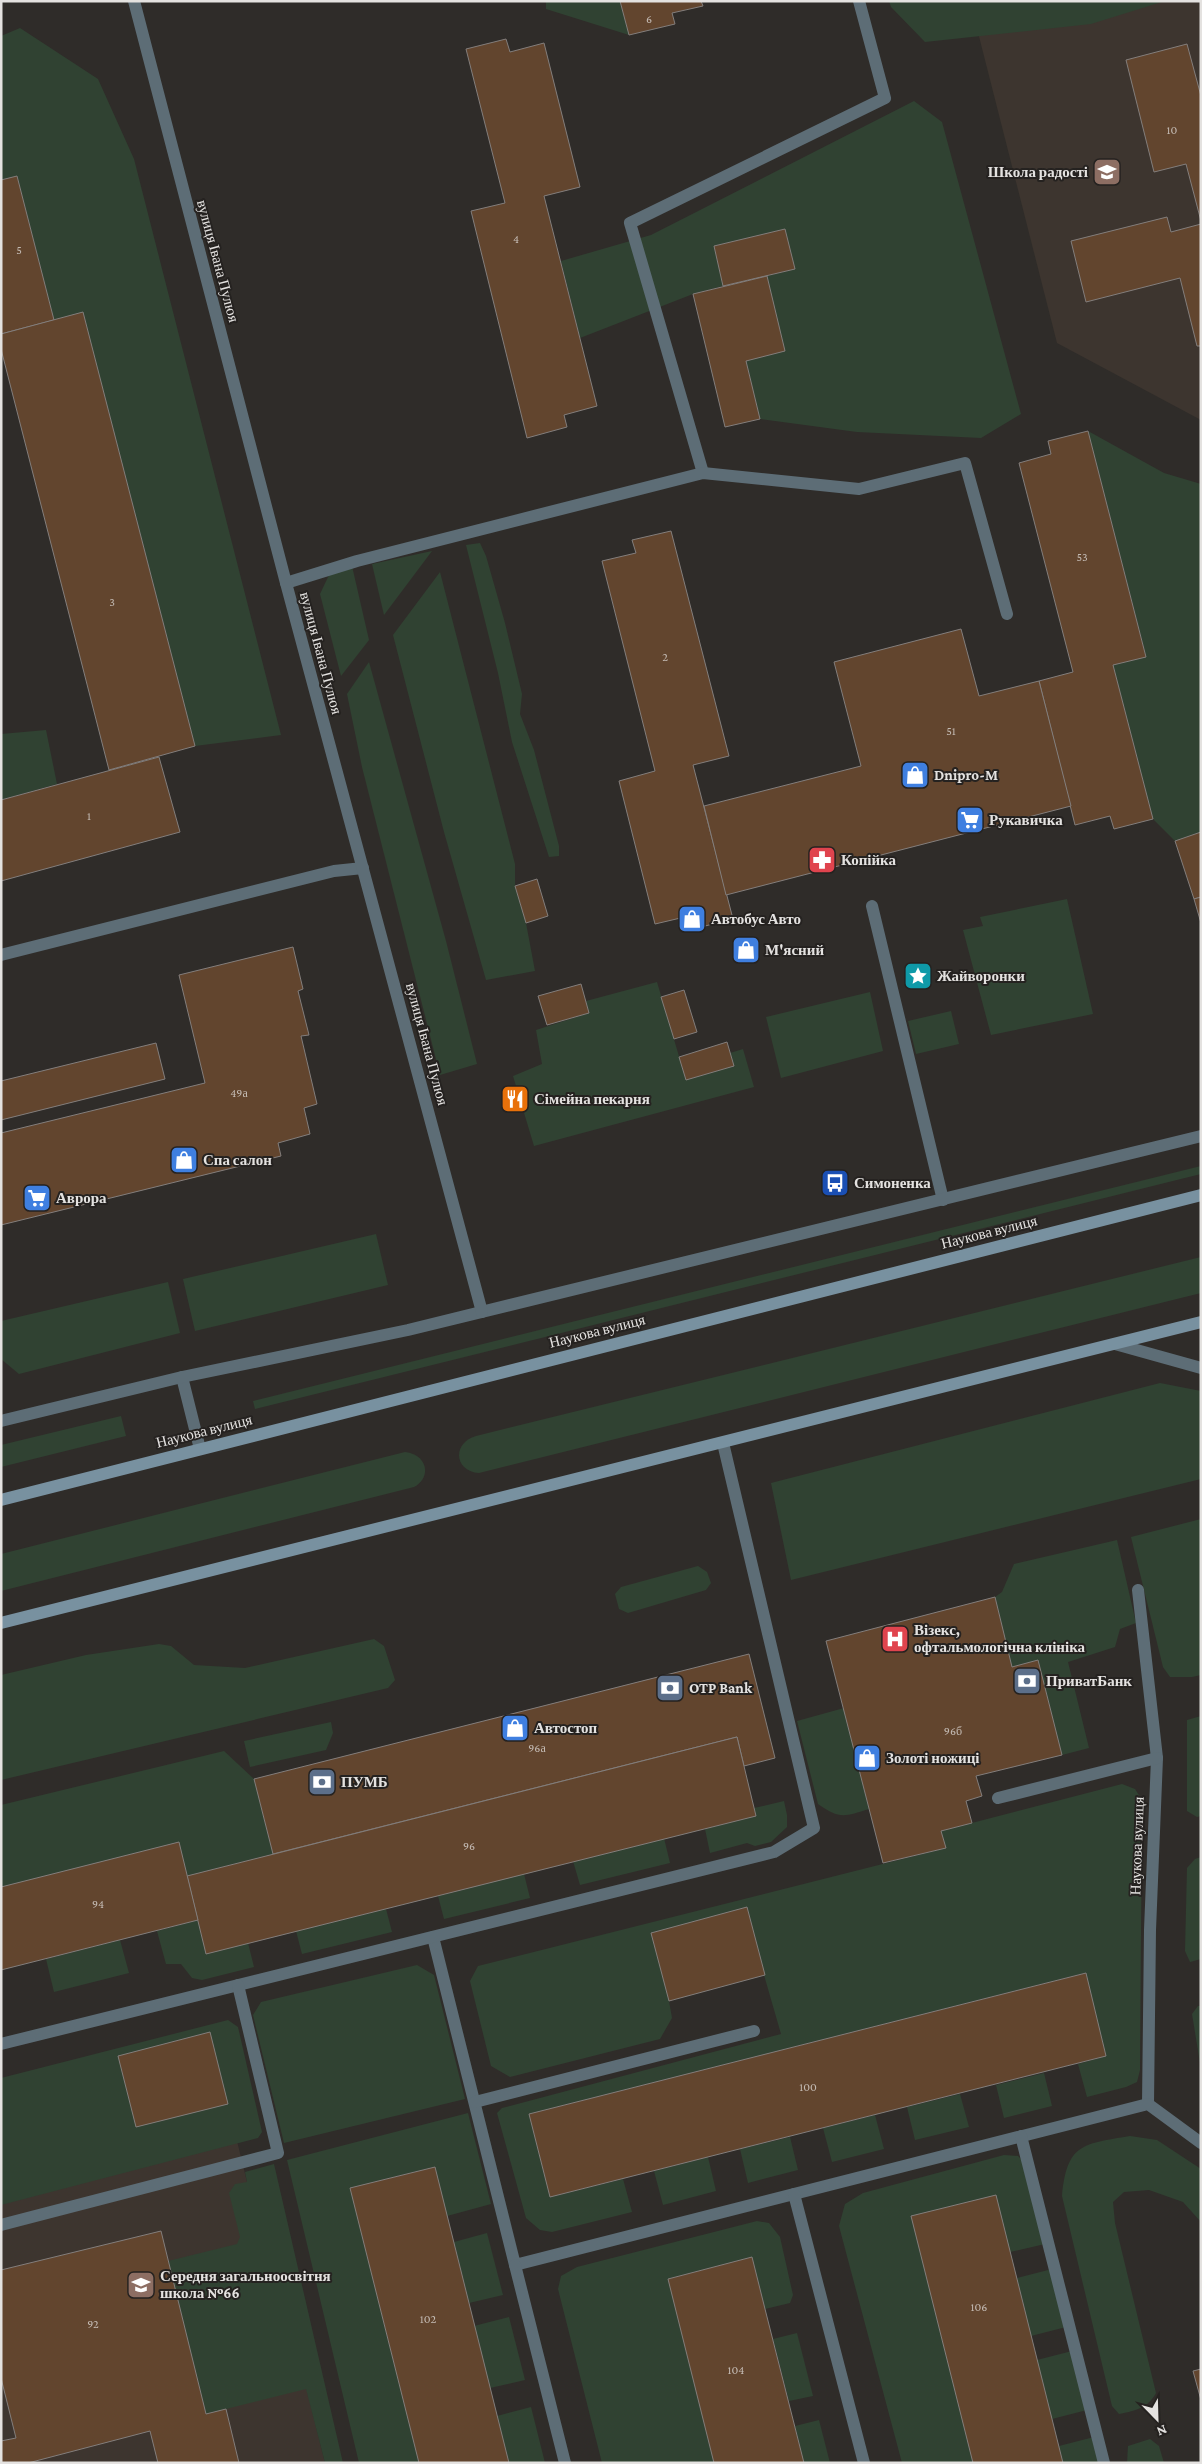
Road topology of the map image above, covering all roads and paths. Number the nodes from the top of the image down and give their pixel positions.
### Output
1 (134, 1) edge
2 (859, 1) edge
3 (703, 473) junction
4 (286, 583) junction
5 (1007, 614) dead end
6 (363, 868) junction
7 (872, 906) dead end
8 (1, 955) edge
9 (1201, 1136) edge
10 (1201, 1195) edge
11 (943, 1200) junction
12 (482, 1312) junction
13 (1201, 1322) edge
14 (1115, 1344) junction
15 (1201, 1368) edge
16 (182, 1377) junction
17 (1, 1422) edge
18 (723, 1443) junction
19 (200, 1449) junction
20 (1, 1500) edge
21 (1138, 1590) dead end
22 (1, 1623) edge
23 (1157, 1758) junction
24 (998, 1798) dead end
25 (434, 1937) junction
26 (238, 1985) junction
27 (754, 2031) dead end
28 (1, 2044) edge
29 (475, 2102) junction
30 (1148, 2104) junction
31 (1021, 2136) junction
32 (1201, 2143) edge
33 (794, 2194) junction
34 (1, 2225) edge
35 (514, 2265) junction
36 (565, 2463) edge
37 (864, 2463) edge
38 (1104, 2463) edge

1 - 4 street, вулиця Івана Пулюя
2 - 3 street
3 - 4 street
3 - 5 street
4 - 6 street, вулиця Івана Пулюя
6 - 8 street
6 - 12 street, вулиця Івана Пулюя
7 - 11 street
9 - 11 street
10 - 19 main road, Наукова вулиця
11 - 12 street
12 - 16 street
13 - 14 main road
14 - 15 street
14 - 18 main road
16 - 17 street
16 - 19 street
18 - 22 main road
18 - 25 street
19 - 20 main road, Наукова вулиця
21 - 23 street, Наукова вулиця
23 - 24 street
23 - 30 street, Наукова вулиця
25 - 26 street
25 - 29 street
26 - 28 street
26 - 34 street
27 - 29 street
29 - 35 street
30 - 31 street
30 - 32 street
31 - 33 street
31 - 38 street
33 - 35 street
33 - 37 street
35 - 36 street

